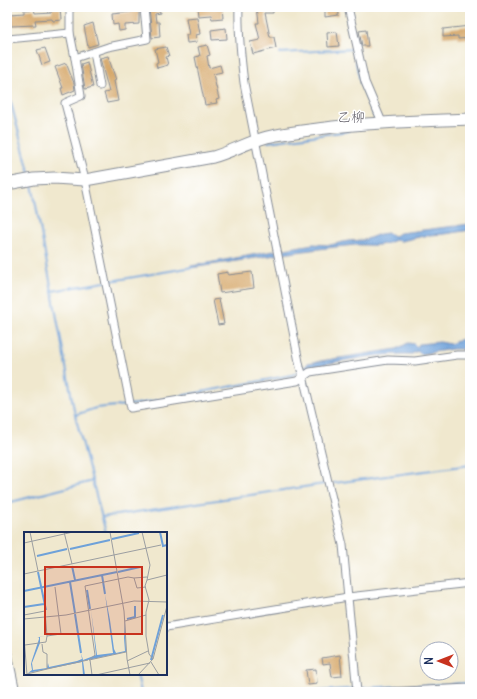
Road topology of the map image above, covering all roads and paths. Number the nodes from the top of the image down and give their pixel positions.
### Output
1 (70, 7) edge
2 (144, 7) edge
3 (240, 7) edge
4 (348, 7) edge
5 (70, 33) junction
6 (8, 39) dead end
7 (94, 52) junction
8 (75, 58) junction
9 (100, 86) dead end
10 (470, 119) edge
11 (382, 122) junction
12 (255, 140) junction
13 (84, 180) junction
14 (7, 184) edge
15 (470, 355) edge
16 (302, 372) junction
17 (470, 583) edge
18 (348, 597) junction
19 (167, 627) edge
20 (7, 649) edge
21 (470, 688) edge
22 (356, 689) edge
23 (16, 692) edge
24 (382, 692) edge

1 - 5 street
2 - 7 street
3 - 12 street
4 - 11 street
5 - 6 street
5 - 8 street
7 - 8 street
7 - 9 street
8 - 13 street
10 - 11 street
11 - 12 street
12 - 13 street
12 - 16 street
13 - 14 street
13 - 16 street
15 - 16 street
16 - 18 street
17 - 18 street
18 - 19 street
18 - 22 street
20 - 23 street
21 - 24 street

